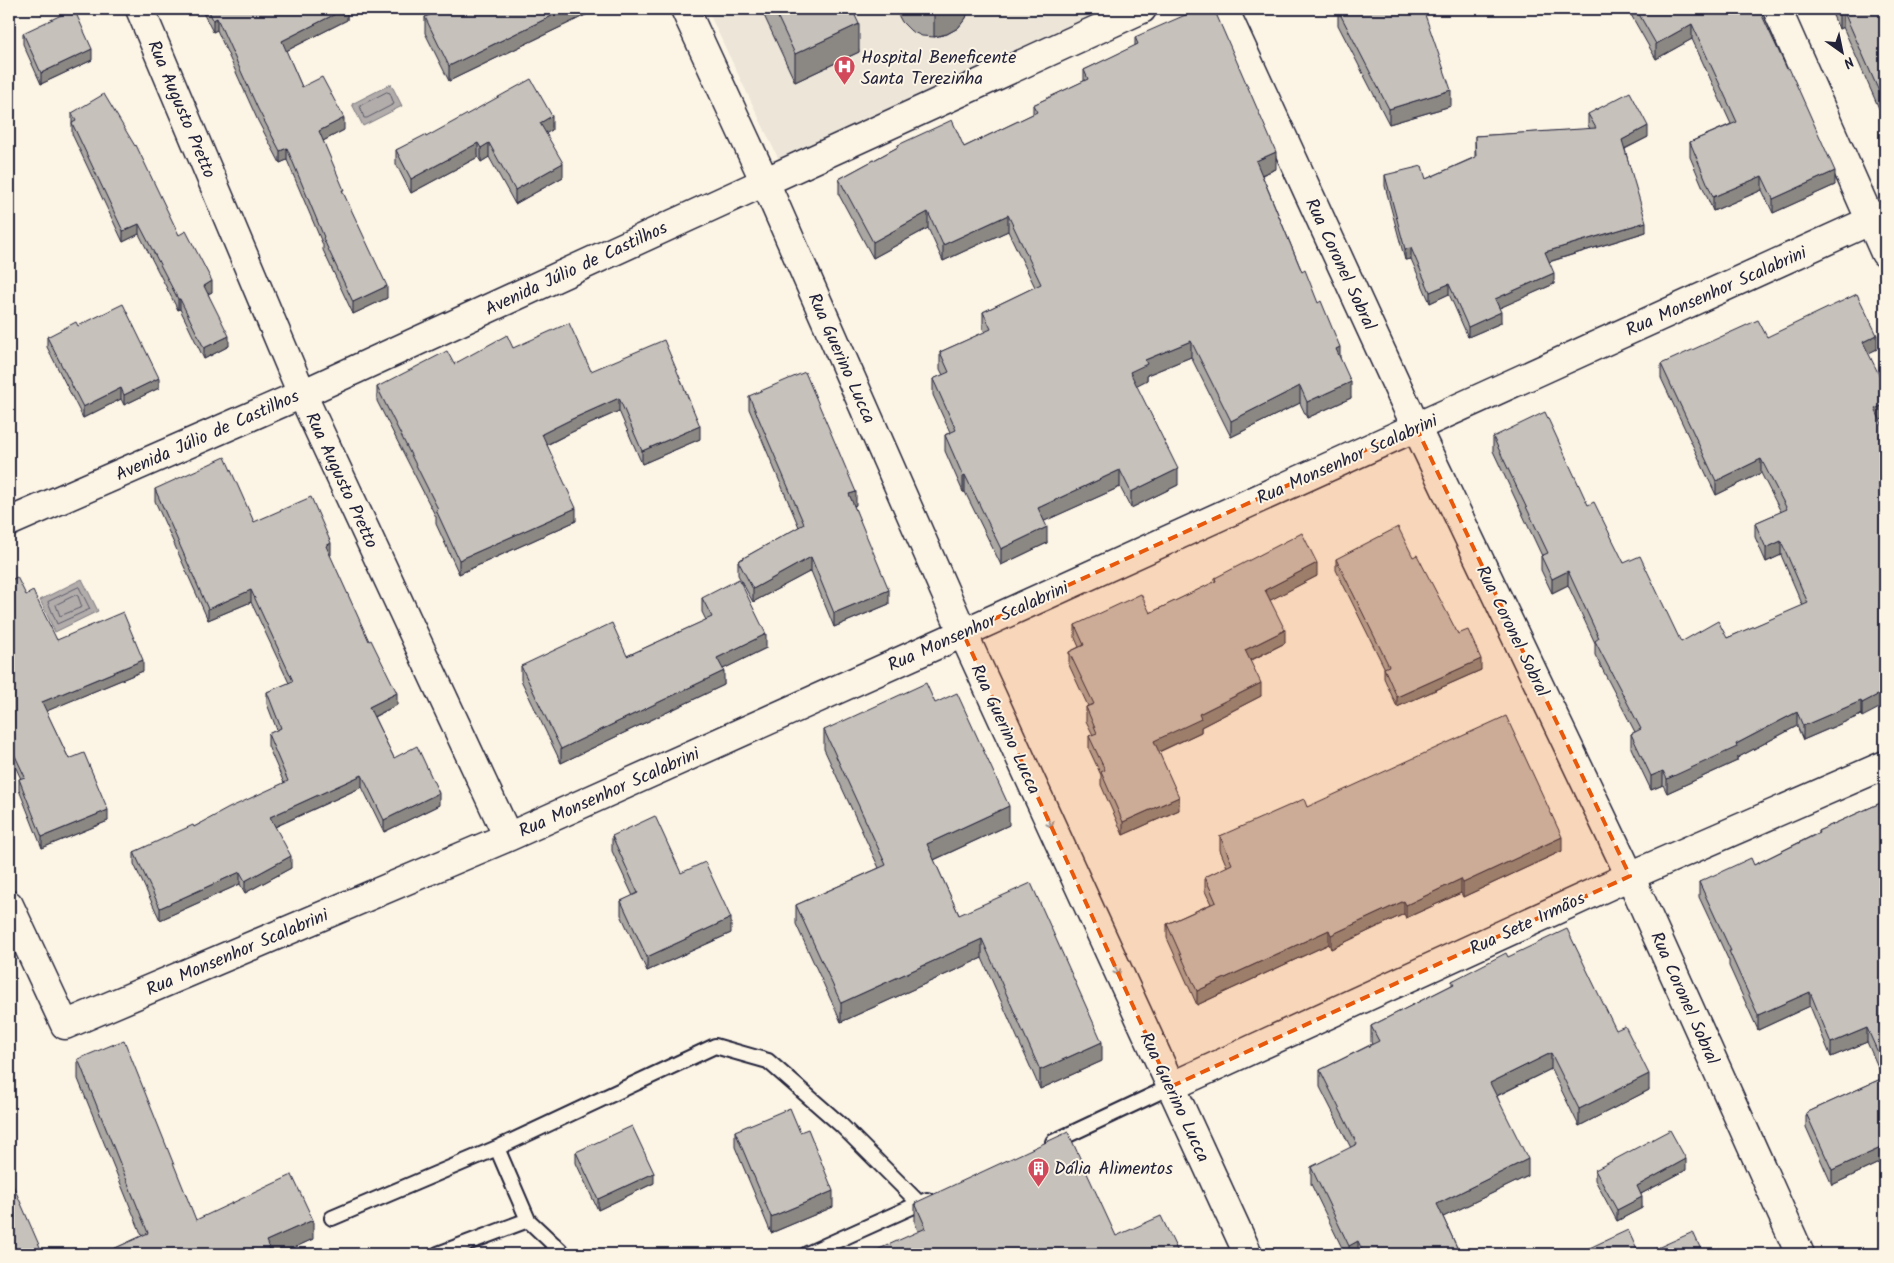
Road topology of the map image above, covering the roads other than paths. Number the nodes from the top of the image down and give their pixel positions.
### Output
1 (140, 9) edge
2 (685, 9) edge
3 (1142, 9) edge
4 (1224, 9) edge
5 (1777, 9) edge
6 (765, 182) junction
7 (1878, 217) edge
8 (1885, 253) edge
9 (302, 394) junction
10 (1416, 427) junction
11 (9, 522) edge
12 (963, 633) junction
13 (1885, 765) edge
14 (508, 837) junction
15 (1630, 876) junction
16 (9, 905) edge
17 (1170, 1087) junction
18 (1045, 1145) edge
19 (497, 1148) junction
20 (938, 1195) edge
21 (920, 1204) junction
22 (332, 1218) dead end
23 (528, 1220) junction
24 (438, 1254) edge
25 (564, 1254) edge
26 (807, 1254) edge
27 (1248, 1254) edge
28 (1800, 1254) edge

1 - 9 street, Rua Augusto Pretto
2 - 6 street, Rua Guerino Lucca
3 - 6 street, Avenida Júlio de Castilhos
4 - 10 street, Rua Coronel Sobral
5 - 7 street
6 - 9 street, Avenida Júlio de Castilhos
6 - 12 street, Rua Guerino Lucca
7 - 8 street
7 - 10 street, Rua Monsenhor Scalabrini
9 - 11 street, Avenida Júlio de Castilhos
9 - 14 street, Rua Augusto Pretto
10 - 12 street, Rua Monsenhor Scalabrini
10 - 15 street, Rua Coronel Sobral
12 - 14 street, Rua Monsenhor Scalabrini
12 -> 17 street, Rua Guerino Lucca
13 - 15 street, Rua Sete Irmãos
14 - 16 street, Rua Monsenhor Scalabrini
15 - 17 street, Rua Sete Irmãos
15 - 28 street, Rua Coronel Sobral
17 - 18 lane
17 - 27 street, Rua Guerino Lucca
19 - 21 lane
19 - 22 lane
19 - 23 lane
20 - 21 lane
21 - 26 lane
23 - 24 lane
23 - 25 lane

